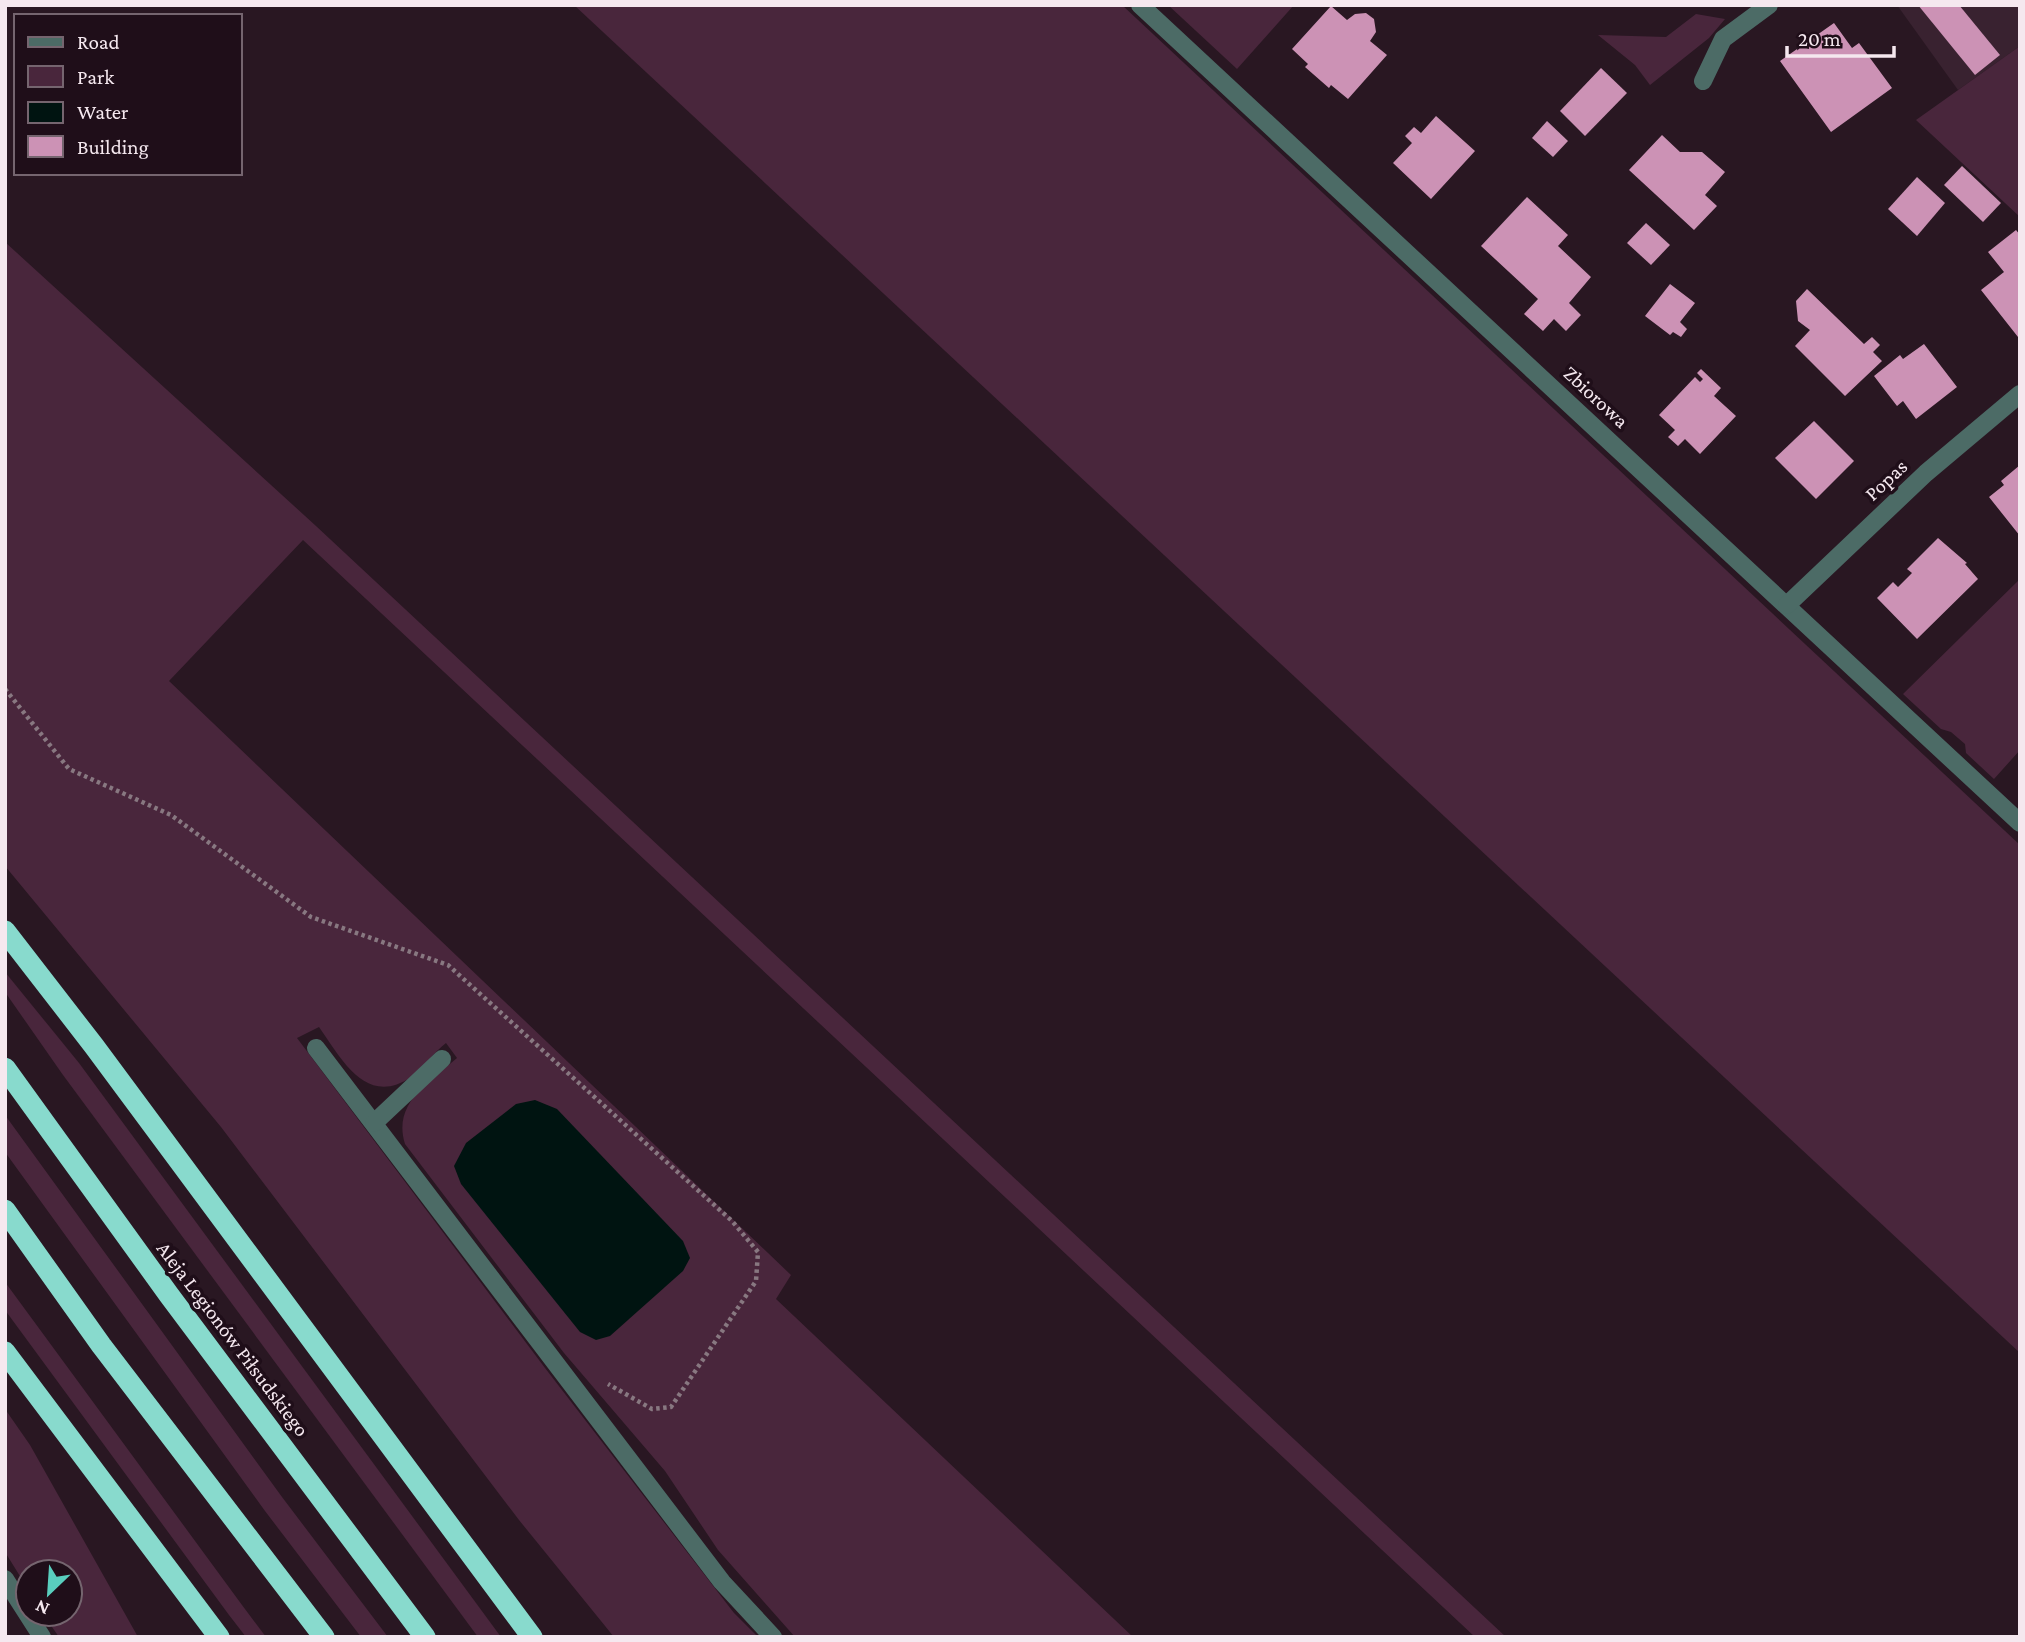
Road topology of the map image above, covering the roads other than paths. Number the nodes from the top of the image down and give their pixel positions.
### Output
1 (1140, 5) edge
2 (1769, 5) edge
3 (1703, 81) dead end
4 (2020, 394) edge
5 (1787, 605) junction
6 (2020, 823) edge
7 (5, 931) edge
8 (316, 1048) dead end
9 (442, 1059) dead end
10 (5, 1068) edge
11 (374, 1123) junction
12 (5, 1210) edge
13 (5, 1352) edge
14 (5, 1579) edge
15 (499, 1594) junction
16 (42, 1637) edge
17 (219, 1637) edge
18 (324, 1637) edge
19 (425, 1637) edge
20 (532, 1637) edge
21 (541, 1637) edge
22 (773, 1637) edge

1 - 5 street, Zbiorowa
2 - 3 street
4 - 5 street, Popas
5 - 6 street, Zbiorowa
7 - 15 highway
8 - 11 street
9 - 11 street
10 - 19 highway, Aleja Legionów Piłsudskiego
11 - 22 street
12 - 18 highway
13 - 17 highway
14 - 16 street
15 - 20 highway
15 - 21 highway

